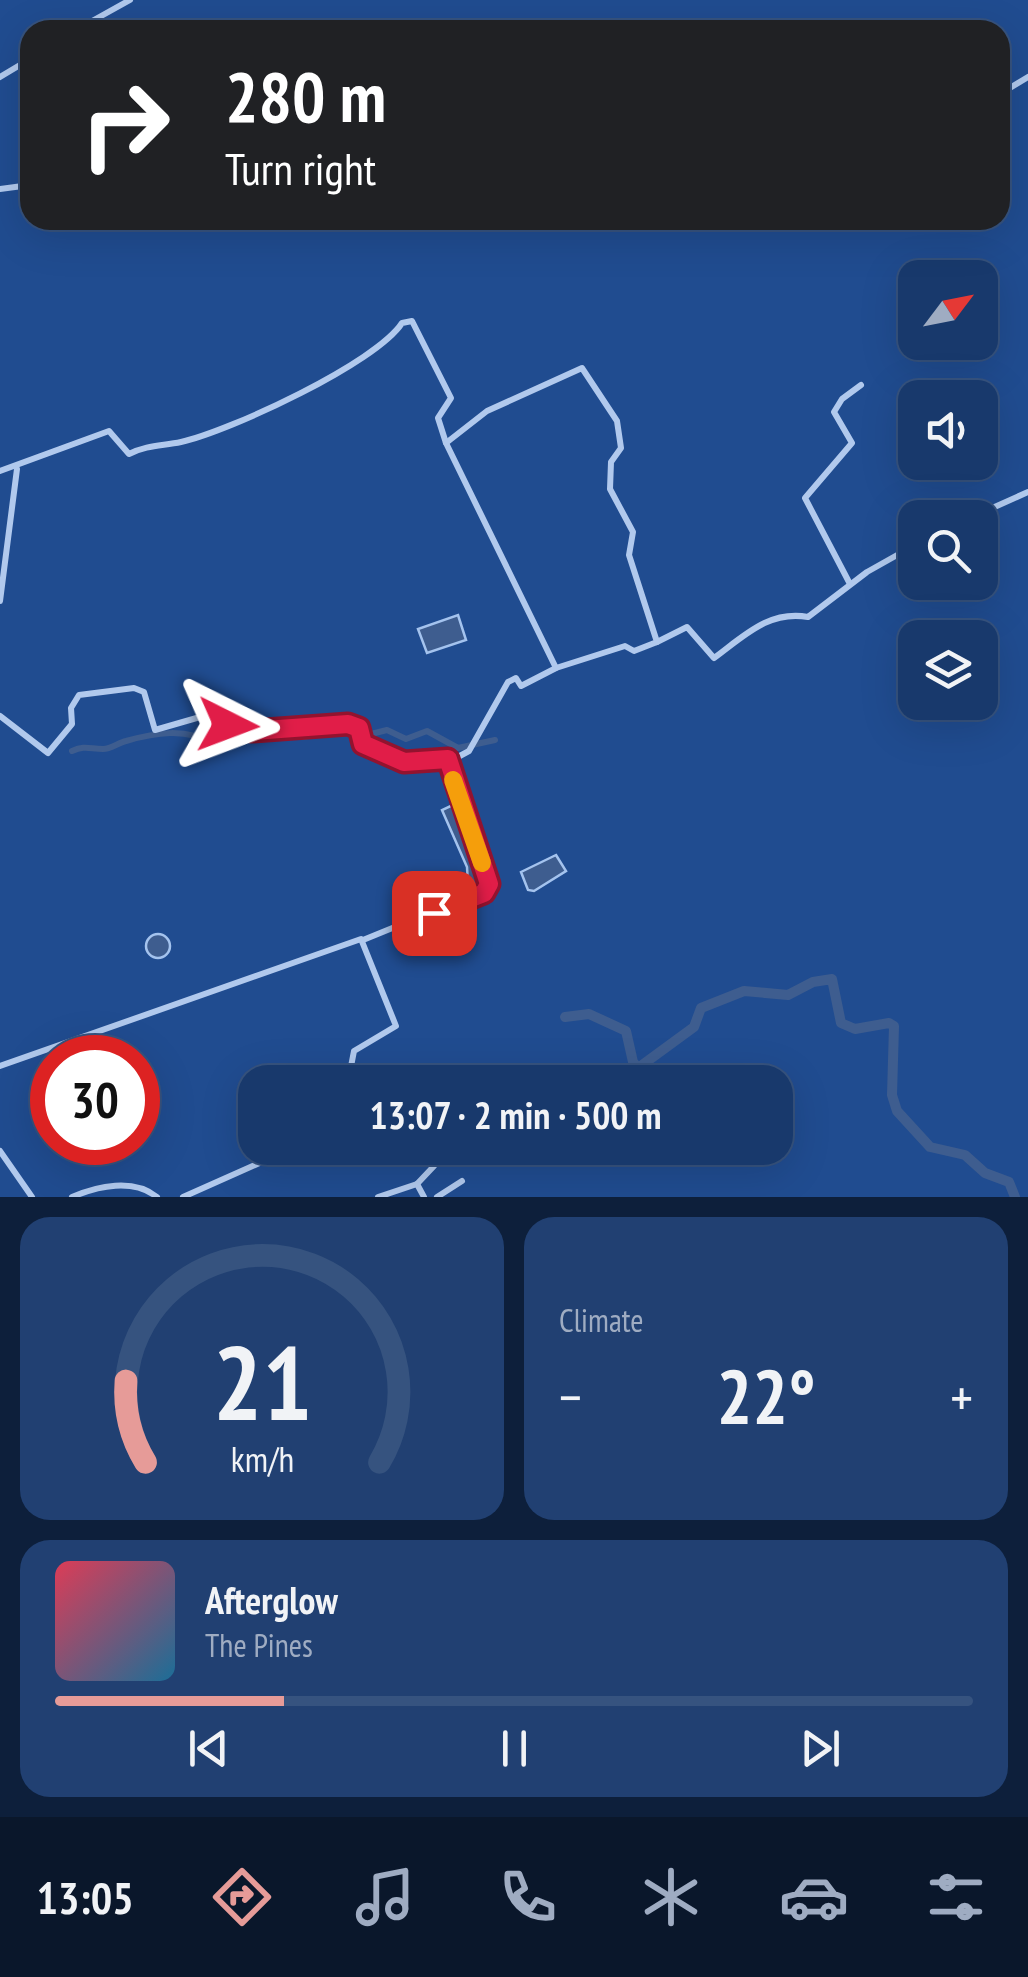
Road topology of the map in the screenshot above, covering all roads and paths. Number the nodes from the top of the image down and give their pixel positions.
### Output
1 (130, 0) edge
2 (94, 20) edge
3 (861, 385) dead end
4 (446, 443) junction
5 (16, 469) junction
6 (0, 472) edge
7 (1028, 492) edge
8 (998, 505) edge
9 (898, 555) edge
10 (850, 584) junction
11 (0, 602) edge
12 (657, 642) junction
13 (556, 668) junction
14 (0, 716) edge
15 (448, 759) junction
16 (364, 940) junction
17 (351, 1065) edge
18 (0, 1066) edge
19 (0, 1152) edge
20 (254, 1165) edge
21 (434, 1166) dead end
22 (462, 1181) dead end
23 (418, 1184) junction
24 (32, 1197) edge
25 (72, 1197) edge
26 (158, 1197) edge
27 (182, 1197) edge
28 (378, 1197) edge
29 (424, 1197) edge
30 (437, 1197) edge

1 - 2 street
3 - 10 street
4 - 5 street
4 - 12 street
4 - 13 street
5 - 6 street
5 - 11 street
7 - 8 street
9 - 10 street
10 - 12 street
12 - 13 street
13 - 15 street
14 - 15 street
15 - 16 street
16 - 17 street
16 - 18 street
19 - 24 street
20 - 27 street
21 - 23 street
22 - 30 street
23 - 28 street
23 - 29 street
25 - 26 street

